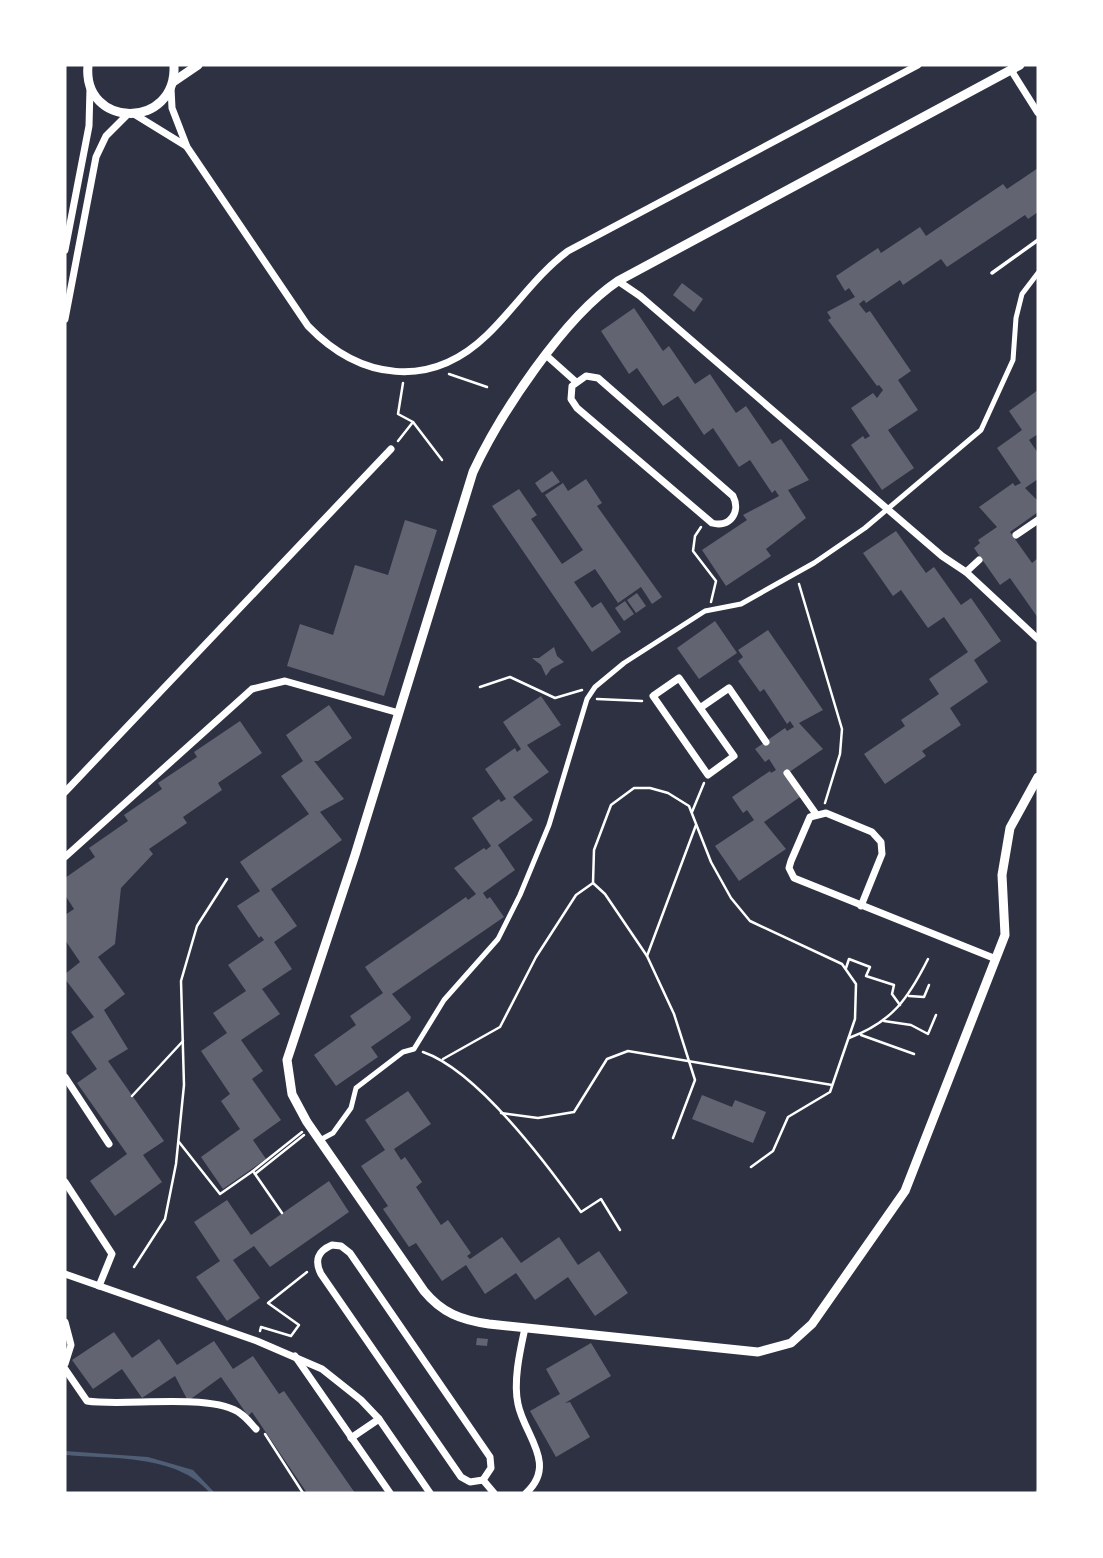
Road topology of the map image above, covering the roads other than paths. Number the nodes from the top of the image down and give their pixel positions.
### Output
1 (174, 65) edge
2 (198, 65) edge
3 (918, 65) edge
4 (1020, 65) edge
5 (86, 67) edge
6 (1011, 70) junction
7 (172, 85) junction
8 (90, 87) junction
9 (1038, 113) edge
10 (131, 114) junction
11 (187, 147) junction
12 (1038, 240) edge
13 (65, 250) edge
14 (1038, 272) edge
15 (992, 273) dead end
16 (618, 281) junction
17 (65, 319) edge
18 (547, 356) junction
19 (575, 381) junction
20 (391, 449) road end
21 (890, 510) junction
22 (1038, 520) edge
23 (1016, 535) dead end
24 (979, 560) dead end
25 (965, 572) junction
26 (1038, 639) edge
27 (700, 708) junction
28 (399, 713) junction
29 (766, 742) dead end
30 (788, 773) dead end
31 (1038, 777) edge
32 (65, 792) edge
33 (819, 813) junction
34 (65, 857) edge
35 (861, 906) junction
36 (996, 959) junction
37 (65, 1077) edge
38 (320, 1140) junction
39 (110, 1144) dead end
40 (65, 1182) edge
41 (65, 1274) edge
42 (99, 1286) junction
43 (65, 1322) edge
44 (525, 1328) junction
45 (295, 1356) junction
46 (65, 1366) edge
47 (379, 1419) junction
48 (256, 1429) road end
49 (351, 1438) junction
50 (483, 1480) junction
51 (390, 1493) edge
52 (430, 1493) edge
53 (494, 1493) edge
54 (526, 1493) edge

1 - 7 street
2 - 7 street
3 - 11 street
4 - 6 street
5 - 8 street
6 - 9 street
6 - 16 street
7 - 10 street
7 - 11 street
8 - 10 street
8 - 13 street
10 - 11 street
10 - 17 street
12 - 15 lane
14 - 21 street
16 - 18 street
16 - 21 street
18 - 19 street
18 - 28 street
19 - 19 street
20 - 32 street
21 - 25 street
21 - 38 street
22 - 23 street
24 - 25 street
25 - 26 street
27 - 27 street
27 - 29 street
28 - 34 street
28 - 38 street
30 - 33 street
31 - 36 street
33 - 35 street
33 - 35 street
35 - 36 street
36 - 44 street
37 - 39 street
38 - 44 street
40 - 42 street
41 - 42 street
42 - 45 street
43 - 46 street
44 - 54 street
45 - 47 street
45 - 49 street
46 - 48 street
47 - 49 street
47 - 52 street
49 - 51 street
50 - 50 street
50 - 53 street

